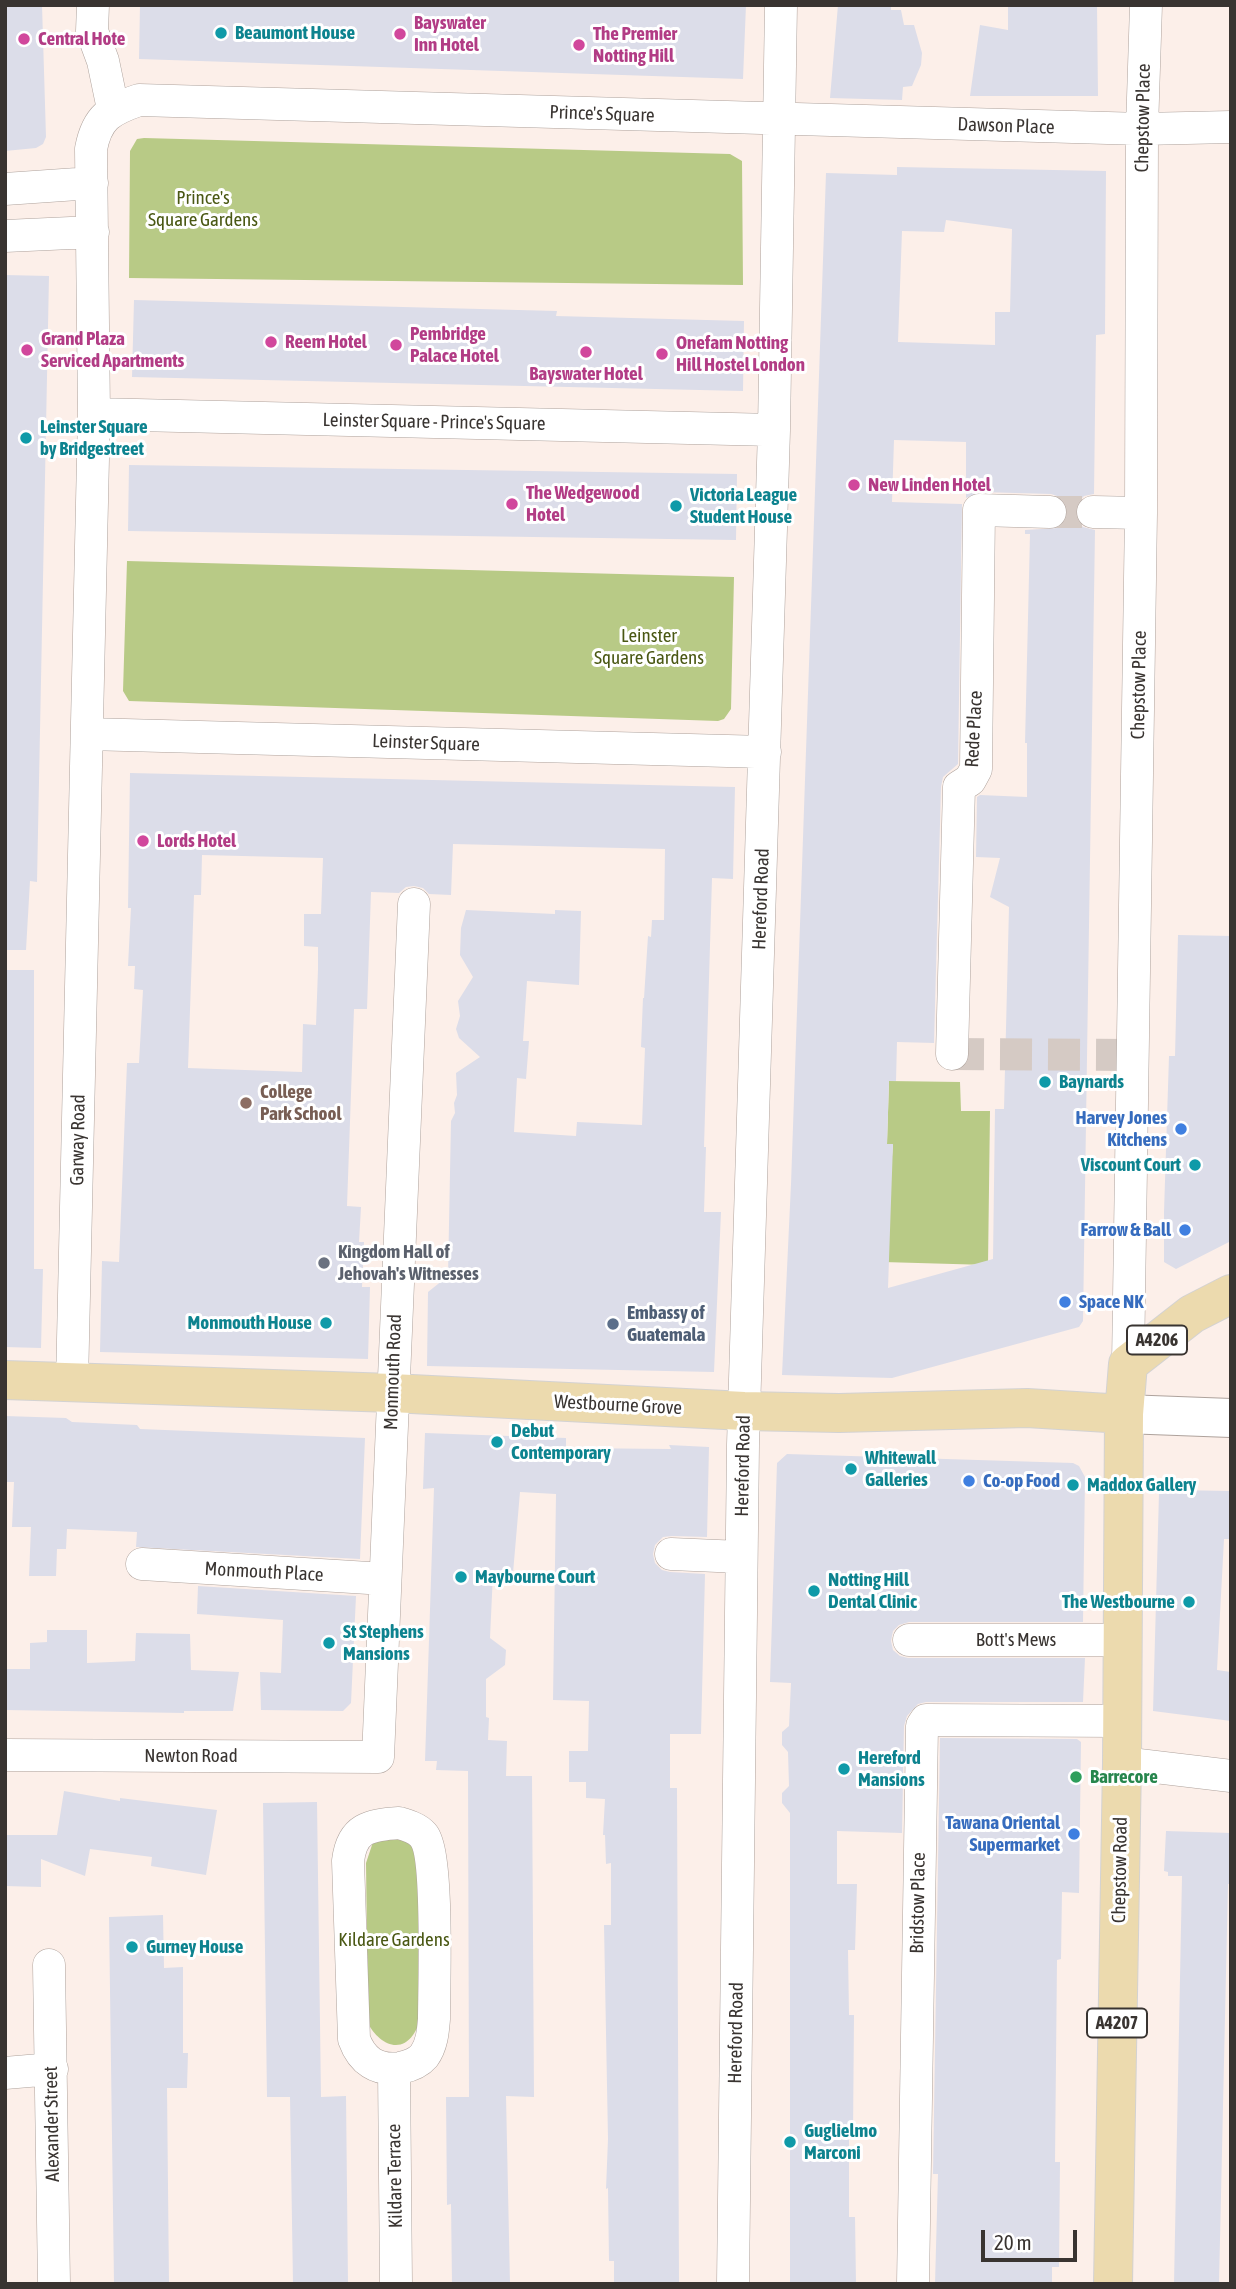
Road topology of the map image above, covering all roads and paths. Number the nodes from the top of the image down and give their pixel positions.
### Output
1 (93, 5) edge
2 (781, 5) edge
3 (1146, 5) edge
4 (113, 109) junction
5 (781, 119) junction
6 (1231, 127) edge
7 (1142, 129) junction
8 (92, 183) junction
9 (5, 188) edge
10 (93, 232) junction
11 (5, 236) edge
12 (94, 414) junction
13 (774, 430) junction
14 (1049, 512) tunnel mouth
15 (1093, 512) tunnel mouth
16 (1141, 513) junction
17 (87, 734) junction
18 (765, 752) junction
19 (414, 904) dead end
20 (952, 1054) dead end
21 (1231, 1294) edge
22 (1128, 1364) junction
23 (5, 1380) edge
24 (72, 1383) junction
25 (392, 1394) junction
26 (744, 1411) junction
27 (1124, 1414) junction
28 (1231, 1418) edge
29 (671, 1554) dead end
30 (741, 1557) junction
31 (142, 1564) dead end
32 (386, 1579) junction
33 (909, 1640) dead end
34 (1122, 1640) junction
35 (1122, 1721) junction
36 (5, 1755) edge
37 (377, 1757) joint
38 (1122, 1763) junction
39 (1231, 1776) edge
40 (49, 1965) dead end
41 (52, 2069) junction
42 (394, 2069) junction
43 (5, 2073) edge
44 (54, 2284) edge
45 (396, 2284) edge
46 (733, 2284) edge
47 (913, 2284) edge
48 (1113, 2284) edge

1 - 4 street
2 - 5 street
3 - 7 street, Chepstow Place
4 - 5 street, Prince's Square
4 - 8 street
5 - 7 street, Dawson Place
5 - 13 street
6 - 7 street, Dawson Place
7 - 16 street, Chepstow Place
8 - 9 street
8 - 10 street
10 - 11 street
10 - 12 street
12 - 13 street, Leinster Square - Prince's Square
12 - 17 street
13 - 18 street, Hereford Road
14 - 20 street, Rede Place
15 - 16 street
16 - 22 street, Chepstow Place
17 - 18 street, Leinster Square
17 - 24 street, Garway Road
18 - 26 street, Hereford Road
19 - 25 street, Monmouth Road
21 - 22 main road, A4206
22 - 27 main road, A4206
23 - 24 main road, Westbourne Grove
24 - 25 main road, Westbourne Grove
25 - 26 main road, Westbourne Grove
25 - 32 street, Monmouth Road
26 - 27 main road, Westbourne Grove
26 - 30 street, Hereford Road
27 - 28 street, Westbourne Grove
27 - 34 main road, Chepstow Road / A4207
29 - 30 street
30 - 46 street, Hereford Road
31 - 32 street, Monmouth Place
32 - 37 street, Monmouth Road
33 - 34 street, Bott's Mews
34 - 35 main road, Chepstow Road / A4207
35 - 38 main road, Chepstow Road / A4207
35 - 47 street, Bridstow Place
36 - 37 street, Newton Road
38 - 39 street
38 - 48 main road, Chepstow Road / A4207
40 - 41 street, Alexander Street
41 - 43 street
41 - 44 street, Alexander Street
42 - 42 street
42 - 45 street, Kildare Terrace

